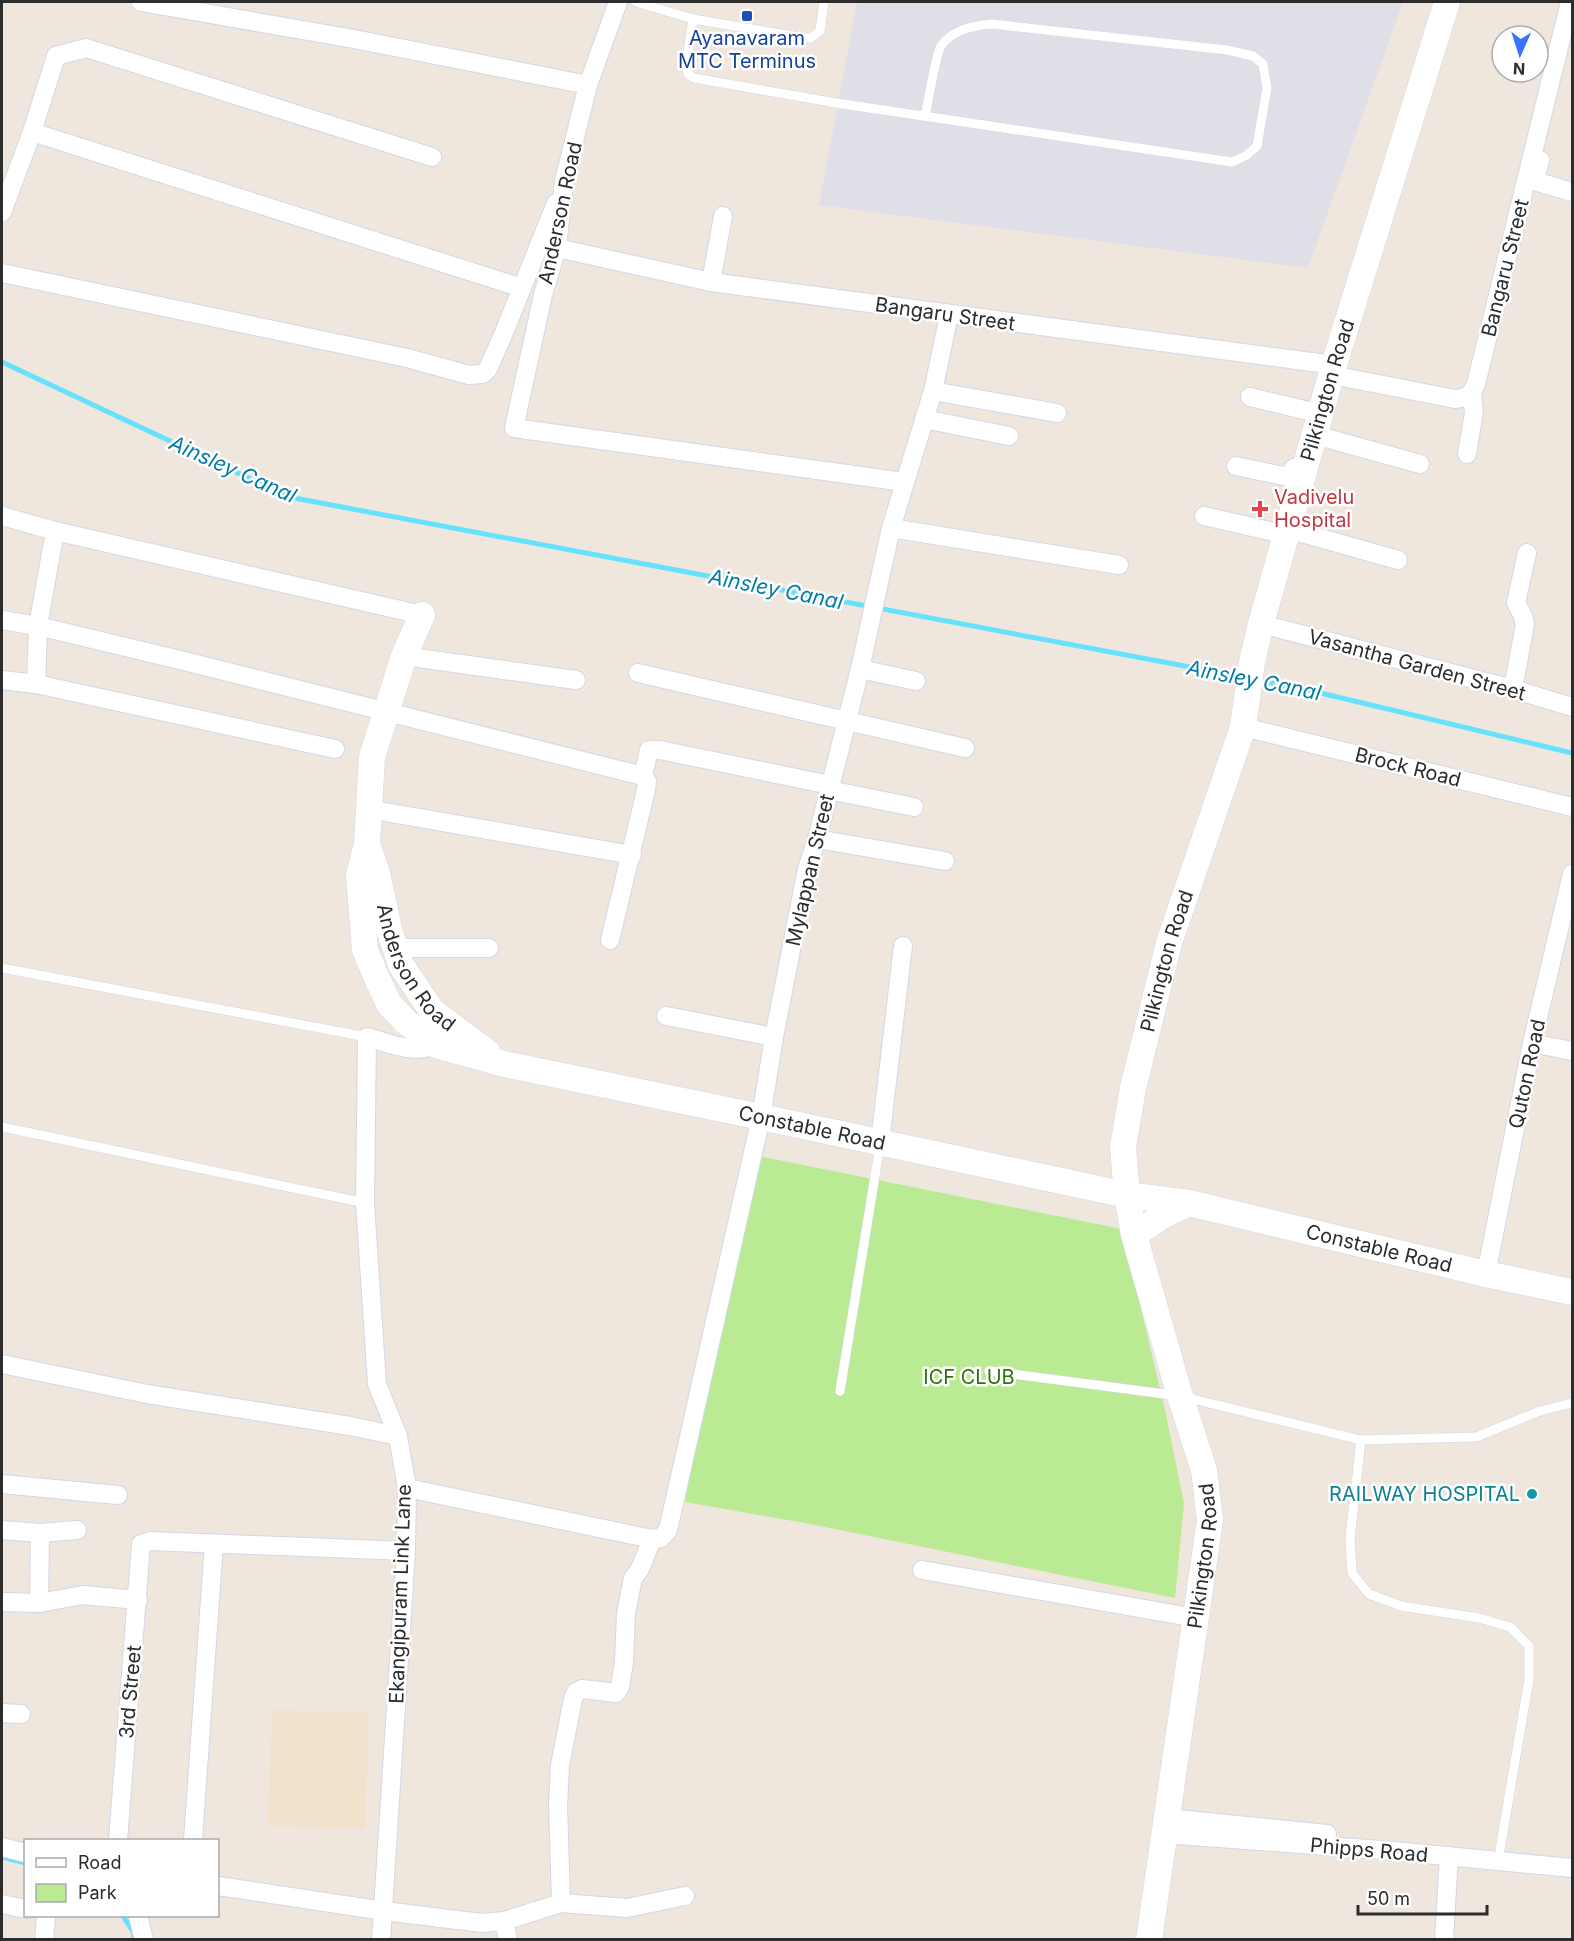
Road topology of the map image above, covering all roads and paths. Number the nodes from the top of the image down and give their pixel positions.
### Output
1 (141, 2) edge
2 (618, 2) edge
3 (636, 2) edge
4 (824, 2) edge
5 (1447, 2) edge
6 (1570, 2) edge
7 (693, 19) junction
8 (1572, 40) edge
9 (588, 85) junction
10 (926, 116) junction
11 (32, 132) junction
12 (432, 157) dead end
13 (564, 182) junction
14 (1572, 192) edge
15 (2, 212) edge
16 (723, 216) dead end
17 (557, 248) junction
18 (2, 273) edge
19 (711, 282) junction
20 (522, 288) junction
21 (949, 315) junction
22 (1333, 370) junction
23 (933, 391) junction
24 (1472, 393) junction
25 (1250, 398) dead end
26 (1057, 413) dead end
27 (924, 419) junction
28 (1318, 424) junction
29 (1010, 436) dead end
30 (1467, 454) dead end
31 (1420, 464) dead end
32 (1236, 466) dead end
33 (1305, 471) junction
34 (904, 482) junction
35 (2, 516) edge
36 (1204, 516) dead end
37 (891, 528) junction
38 (55, 531) junction
39 (1287, 532) junction
40 (1527, 553) dead end
41 (1398, 560) dead end
42 (1119, 565) dead end
43 (422, 615) joint
44 (2, 620) edge
45 (1261, 624) junction
46 (38, 626) junction
47 (404, 656) junction
48 (860, 669) junction
49 (638, 673) dead end
50 (2, 680) edge
51 (576, 680) dead end
52 (916, 681) dead end
53 (36, 684) junction
54 (1513, 689) junction
55 (1572, 707) edge
56 (387, 713) junction
57 (847, 720) junction
58 (1243, 727) junction
59 (965, 748) dead end
60 (335, 749) dead end
61 (643, 776) junction
62 (830, 788) junction
63 (914, 807) dead end
64 (1572, 807) edge
65 (369, 809) junction
66 (817, 839) junction
67 (367, 844) junction
68 (632, 855) junction
69 (945, 861) dead end
70 (1572, 874) edge
71 (610, 940) dead end
72 (903, 946) dead end
73 (395, 948) junction
74 (489, 948) dead end
75 (365, 950) joint
76 (2, 968) edge
77 (666, 1016) dead end
78 (456, 1030) junction
79 (367, 1037) junction
80 (774, 1037) junction
81 (1532, 1043) junction
82 (436, 1046) junction
83 (1572, 1051) edge
84 (504, 1064) junction
85 (761, 1117) junction
86 (2, 1127) edge
87 (880, 1142) junction
88 (1127, 1195) junction
89 (365, 1203) junction
90 (1189, 1203) junction
91 (1134, 1235) junction
92 (1486, 1274) junction
93 (1572, 1292) edge
94 (2, 1364) edge
95 (989, 1371) dead end
96 (840, 1391) dead end
97 (1180, 1396) junction
98 (1572, 1403) edge
99 (398, 1436) junction
100 (1361, 1440) junction
101 (2, 1484) edge
102 (407, 1488) junction
103 (118, 1495) dead end
104 (2, 1530) edge
105 (77, 1530) dead end
106 (40, 1533) junction
107 (652, 1539) junction
108 (214, 1543) junction
109 (406, 1551) junction
110 (922, 1570) dead end
111 (138, 1600) junction
112 (2, 1602) edge
113 (39, 1603) junction
114 (1196, 1618) junction
115 (2, 1713) edge
116 (21, 1714) dead end
117 (1166, 1826) junction
118 (118, 1839) edge
119 (193, 1839) edge
120 (2, 1847) edge
121 (1500, 1850) junction
122 (24, 1852) edge
123 (1449, 1856) junction
124 (1572, 1856) edge
125 (1572, 1868) edge
126 (219, 1886) edge
127 (686, 1896) dead end
128 (561, 1903) junction
129 (2, 1904) edge
130 (24, 1909) edge
131 (384, 1911) junction
132 (46, 1917) edge
133 (138, 1917) edge
134 (506, 1930) edge
135 (44, 1940) edge
136 (144, 1940) edge
137 (381, 1940) edge
138 (1149, 1940) edge
139 (1444, 1940) edge

1 - 9 street
2 - 9 street, Anderson Road
3 - 7 lane
4 - 7 lane
5 - 22 street, Pilkington Road
6 - 24 street, Bangaru Street
7 - 10 lane
8 - 14 street
9 - 13 street, Anderson Road
10 - 10 lane
11 - 12 street
11 - 15 street
11 - 20 street
13 - 17 street, Anderson Road
13 - 20 street
16 - 19 street
17 - 19 street, Bangaru Street
17 - 34 street, Anderson Road
18 - 20 street
19 - 21 street, Bangaru Street
21 - 22 street, Bangaru Street
21 - 23 street, Mylappan Street
22 - 24 street, Bangaru Street
22 - 28 street, Pilkington Road
23 - 26 street
23 - 27 street, Mylappan Street
24 - 30 street
25 - 28 street
27 - 29 street
27 - 34 street, Mylappan Street
28 - 31 street
28 - 33 street, Pilkington Road
32 - 33 street
33 - 39 street, Pilkington Road
34 - 37 street, Mylappan Street
35 - 38 street
36 - 39 street
37 - 42 street
37 - 48 street, Mylappan Street
38 - 43 street
38 - 46 street
39 - 41 street
39 - 45 street, Pilkington Road
40 - 54 street
43 - 47 street, Anderson Road
44 - 46 street
45 - 54 street, Vasantha Garden Street
45 - 58 street, Pilkington Road
46 - 53 street
46 - 56 street
47 - 51 street
47 - 56 street, Anderson Road
48 - 52 street
48 - 57 street, Mylappan Street
49 - 57 street
50 - 53 street
53 - 60 street
54 - 55 street, Vasantha Garden Street
56 - 61 street
56 - 65 street, Anderson Road
57 - 59 street
57 - 62 street, Mylappan Street
58 - 64 street, Brock Road
58 - 88 street, Pilkington Road
61 - 62 street
61 - 68 street
62 - 63 street
62 - 66 street, Mylappan Street
65 - 67 street, Anderson Road
65 - 68 street
66 - 69 street
66 - 80 street, Mylappan Street
67 - 73 street, Anderson Road
67 - 75 street, Anderson Road
68 - 71 street
70 - 81 street, Quton Road
72 - 87 street
73 - 74 street
73 - 78 street, Anderson Road
75 - 82 street, Constable Road
76 - 79 lane
77 - 80 street
78 - 82 street
78 - 84 street, Anderson Road
79 - 82 street, Constable Road
79 - 89 street, Ekangipuram Link Lane
80 - 85 street, Mylappan Street
81 - 83 street
81 - 92 street, Quton Road
82 - 84 street, Constable Road
84 - 85 street, Constable Road
85 - 87 street, Constable Road
85 - 107 street, Mylappan Street
86 - 89 lane
87 - 88 street, Constable Road
87 - 96 lane
88 - 90 street, Constable Road
88 - 91 street, Pilkington Road
89 - 99 street, Ekangipuram Link Lane
90 - 91 street
90 - 92 street, Constable Road
91 - 97 street, Pilkington Road
92 - 93 street, Constable Road
94 - 99 street
95 - 97 lane
97 - 100 lane
97 - 114 street, Pilkington Road
98 - 100 lane
99 - 102 street, Ekangipuram Link Lane
100 - 121 lane
101 - 103 street
102 - 107 street
102 - 109 street, Ekangipuram Link Lane
104 - 106 street
105 - 106 street
106 - 113 street
107 - 128 street
108 - 109 street
108 - 111 street, 3rd Street
108 - 119 street
109 - 131 street, Ekangipuram Link Lane
110 - 114 street
111 - 113 street
111 - 118 street, 3rd Street
112 - 113 street
114 - 117 street, Pilkington Road
115 - 116 street
117 - 121 street, Phipps Road
117 - 123 street, Phipps Road
117 - 138 street, Pilkington Road
120 - 122 street
121 - 124 street, Phipps Road
123 - 125 street, Phipps Road
123 - 139 street
126 - 131 street
127 - 128 street
128 - 134 street
129 - 130 street
131 - 134 street
131 - 137 street, Ekangipuram Link Lane
132 - 135 street
133 - 136 street

